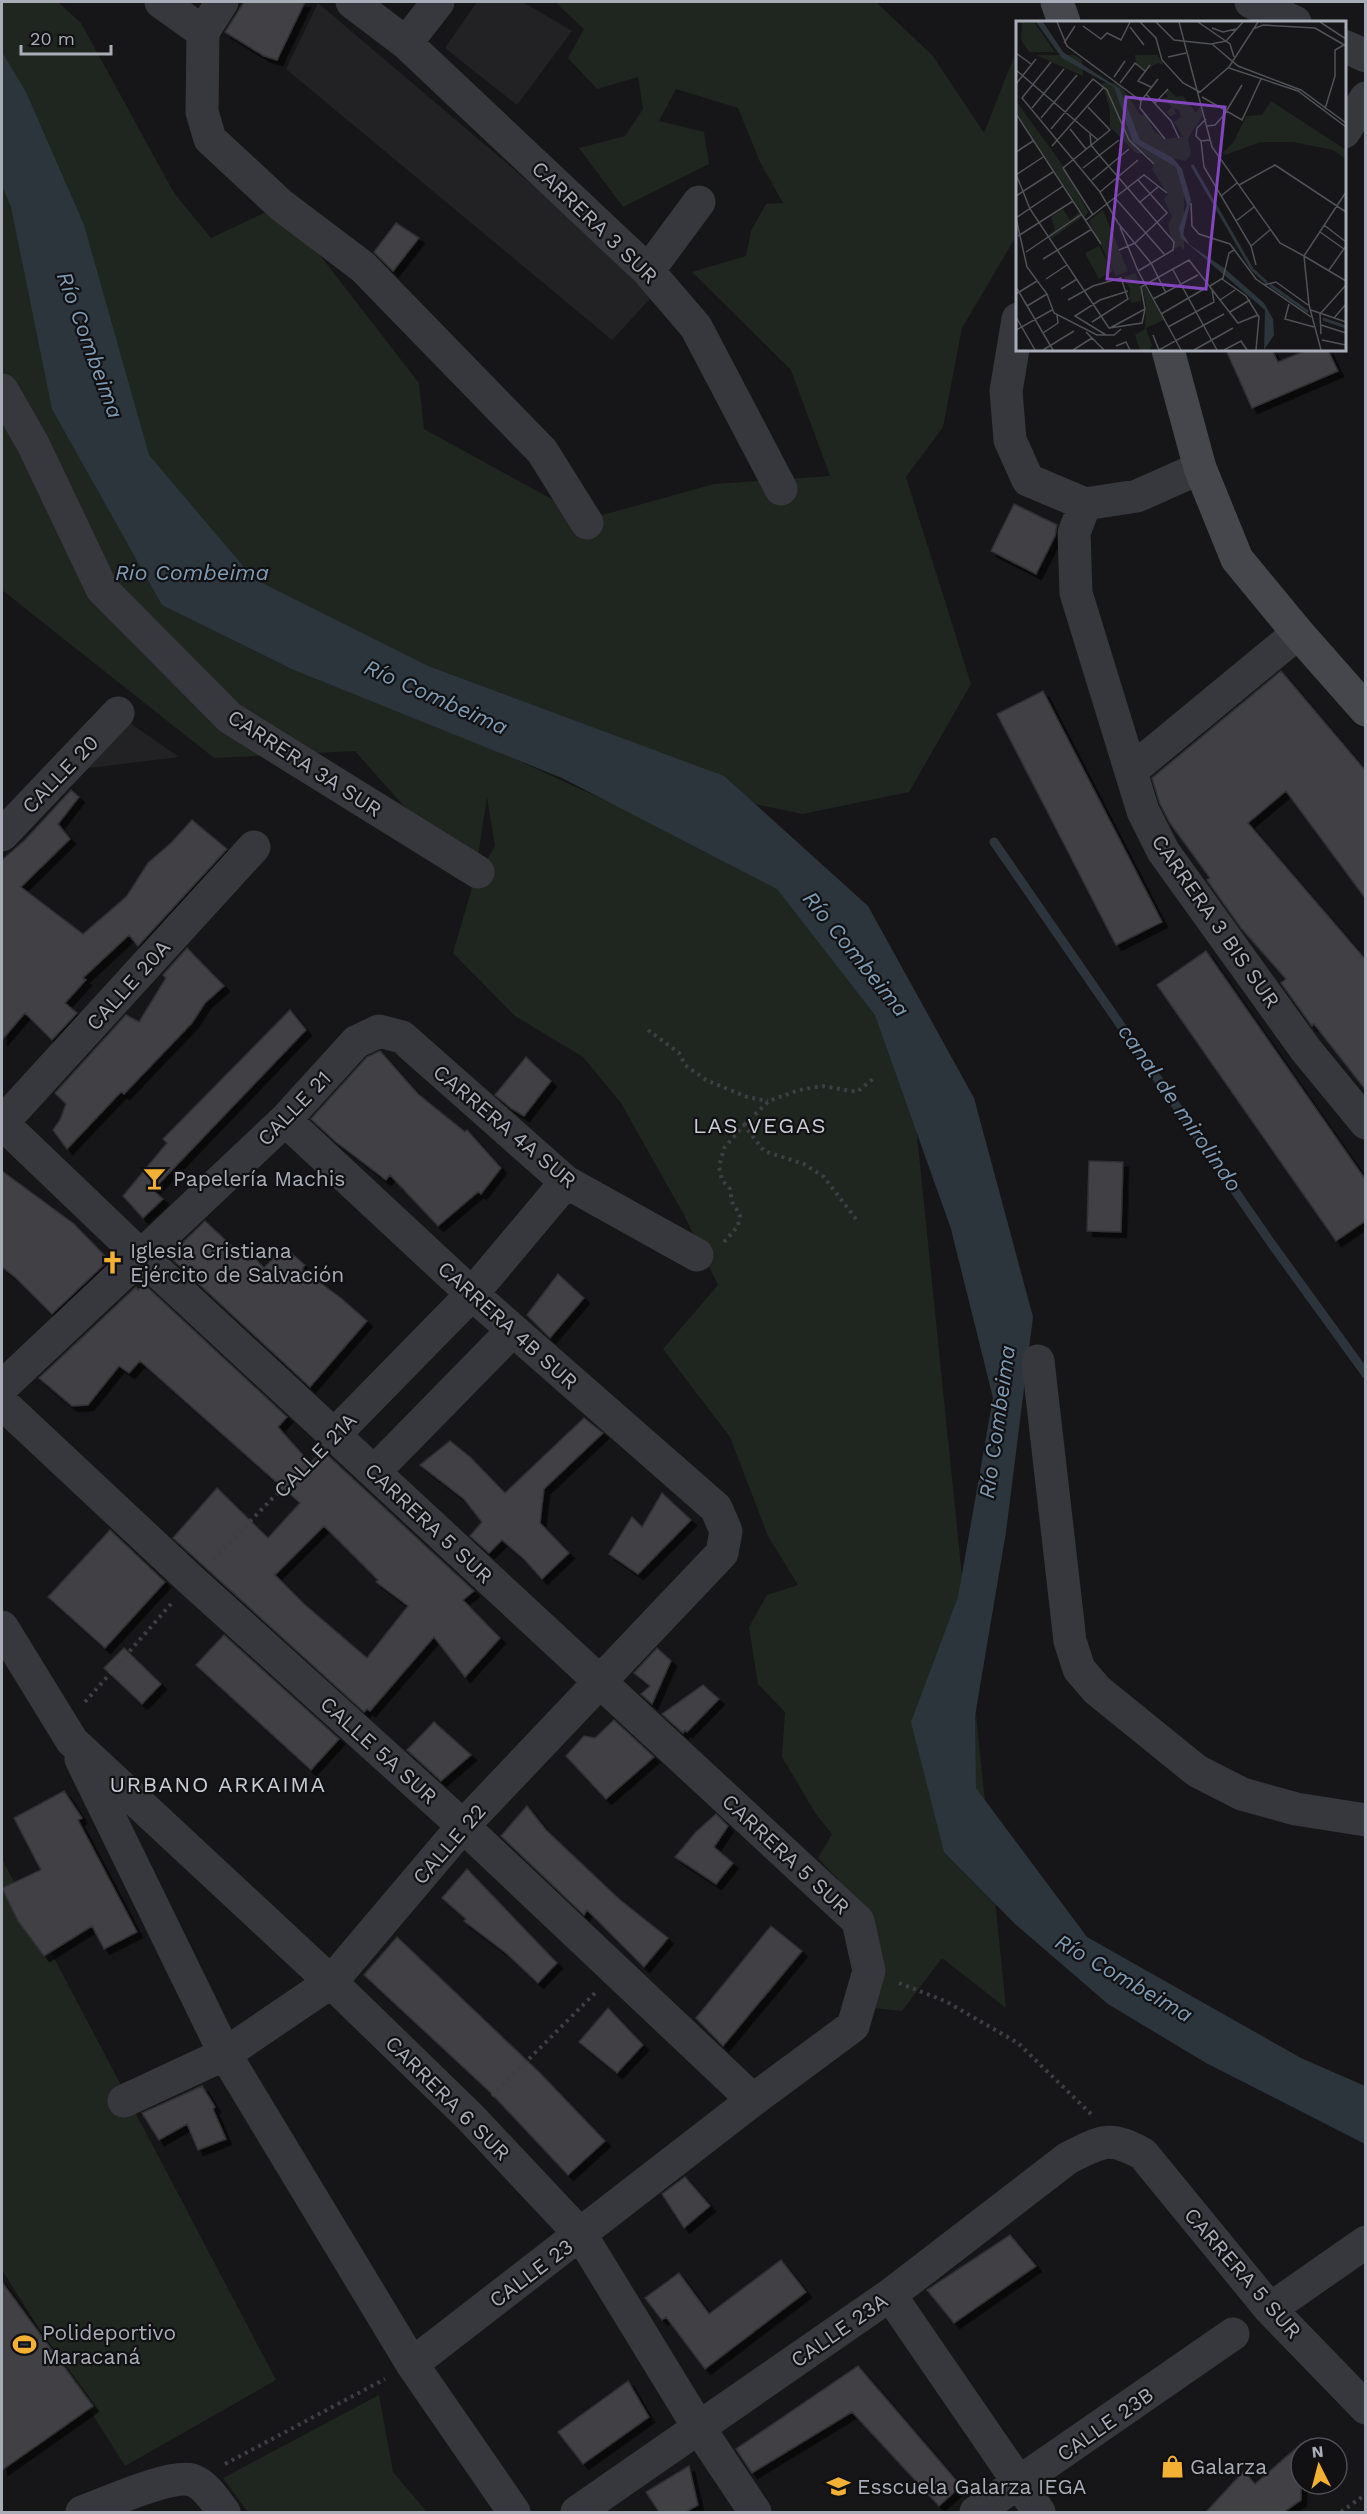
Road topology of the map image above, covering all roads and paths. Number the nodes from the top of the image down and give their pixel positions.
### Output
1 (161, 2) edge
2 (222, 2) edge
3 (352, 2) edge
4 (438, 2) edge
5 (1057, 2) edge
6 (1251, 2) edge
7 (1064, 21) edge
8 (1293, 21) edge
9 (203, 32) junction
10 (406, 43) junction
11 (1346, 47) edge
12 (1365, 56) edge
13 (1365, 98) edge
14 (1346, 129) edge
15 (699, 202) dead end
16 (648, 271) junction
17 (1016, 326) edge
18 (1168, 351) edge
19 (2, 390) edge
20 (1200, 468) junction
21 (781, 489) dead end
22 (1085, 504) junction
23 (587, 523) dead end
24 (1298, 633) junction
25 (1365, 710) edge
26 (118, 713) dead end
27 (1132, 771) junction
28 (2, 835) edge
29 (254, 847) dead end
30 (478, 873) dead end
31 (648, 1030) dead end
32 (379, 1031) joint
33 (874, 1078) dead end
34 (769, 1101) junction
35 (285, 1120) junction
36 (2, 1123) edge
37 (1365, 1123) edge
38 (744, 1125) junction
39 (566, 1182) junction
40 (859, 1223) dead end
41 (709, 1250) joint
42 (141, 1256) junction
43 (472, 1294) junction
44 (513, 1330) junction
45 (1038, 1361) dead end
46 (2, 1387) edge
47 (2, 1403) edge
48 (334, 1435) junction
49 (374, 1472) junction
50 (726, 1531) joint
51 (192, 1581) junction
52 (2, 1627) edge
53 (600, 1680) junction
54 (68, 1734) junction
55 (1365, 1820) edge
56 (463, 1826) junction
57 (858, 1922) joint
58 (617, 1971) junction
59 (869, 1971) junction
60 (332, 1982) junction
61 (225, 2055) junction
62 (753, 2100) junction
63 (124, 2101) dead end
64 (470, 2117) junction
65 (1109, 2143) junction
66 (581, 2235) junction
67 (1365, 2242) edge
68 (890, 2295) junction
69 (1270, 2309) junction
70 (1233, 2334) dead end
71 (412, 2364) junction
72 (1365, 2408) edge
73 (699, 2428) junction
74 (193, 2480) junction
75 (1019, 2484) junction
76 (1365, 2494) edge
77 (82, 2512) edge
78 (224, 2512) edge
79 (514, 2512) edge
80 (577, 2512) edge
81 (755, 2512) edge
82 (976, 2512) edge
83 (1039, 2512) edge
84 (1341, 2512) edge

1 - 9 street
2 - 9 street
3 - 10 street, CARRERA 3 SUR
4 - 10 street
5 - 7 street
6 - 8 street
9 - 23 street
10 - 16 street, CARRERA 3 SUR
11 - 12 street
13 - 14 street
15 - 16 street
16 - 21 street, CARRERA 3 SUR
17 - 22 street
18 - 20 street
19 - 30 street, CARRERA 3A SUR
20 - 22 street
20 - 24 street
22 - 27 street, CARRERA 3 BIS SUR
24 - 25 street
24 - 27 street
26 - 28 street, CALLE 20
27 - 37 street, CARRERA 3 BIS SUR
29 - 36 street, CALLE 20A
31 - 34 path
32 - 35 street, CALLE 21
32 - 39 street, CARRERA 4A SUR
33 - 34 path
34 - 38 path
35 - 42 street, CALLE 21
35 - 43 street, CARRERA 4B SUR
36 - 42 street, CARRERA 5 SUR
38 - 40 path
38 - 41 path
39 - 41 street, CARRERA 4A SUR
39 - 43 street, CALLE 21A
42 - 46 street, CALLE 21
42 - 48 street, CARRERA 5 SUR
43 - 44 street, CARRERA 4B SUR
43 - 48 street, CALLE 21A
44 - 49 street
44 - 50 street, CARRERA 4B SUR
45 - 55 street
47 - 51 street, CALLE 5A SUR
48 - 49 street, CARRERA 5 SUR
48 - 51 path, CALLE 21A
49 - 53 street, CARRERA 5 SUR
50 - 53 street, CALLE 22
51 - 54 path, CALLE 21A
51 - 56 street, CALLE 5A SUR
52 - 54 street, CARRERA 6 SUR
53 - 56 street, CALLE 22
53 - 57 street, CARRERA 5 SUR
54 - 60 street, CARRERA 6 SUR
54 - 61 street, CARRERA 6 SUR
56 - 58 street, CALLE 5A SUR
56 - 60 street, CALLE 22
57 - 59 street, CALLE 23
58 - 62 street, CALLE 5A SUR
58 - 64 path
59 - 62 street, CALLE 23
59 - 65 path
60 - 61 street, CALLE 22
60 - 64 street, CARRERA 6 SUR
61 - 63 street, CALLE 22
61 - 71 street, CARRERA 6 SUR
62 - 66 street, CALLE 23
64 - 66 street, CARRERA 6 SUR
65 - 68 street, CALLE 23A
65 - 69 street, CARRERA 5 SUR
66 - 71 street, CALLE 23
66 - 73 street, CARRERA 6 SUR
67 - 69 street
68 - 73 street, CALLE 23A
68 - 75 street
69 - 72 street, CARRERA 5 SUR
70 - 75 street, CALLE 23B
71 - 74 path
71 - 79 street, CARRERA 6 SUR
73 - 80 street, CALLE 23A
73 - 81 street, CARRERA 6 SUR
74 - 77 street
74 - 78 street
75 - 82 street, CALLE 23B
75 - 83 street
76 - 84 path

